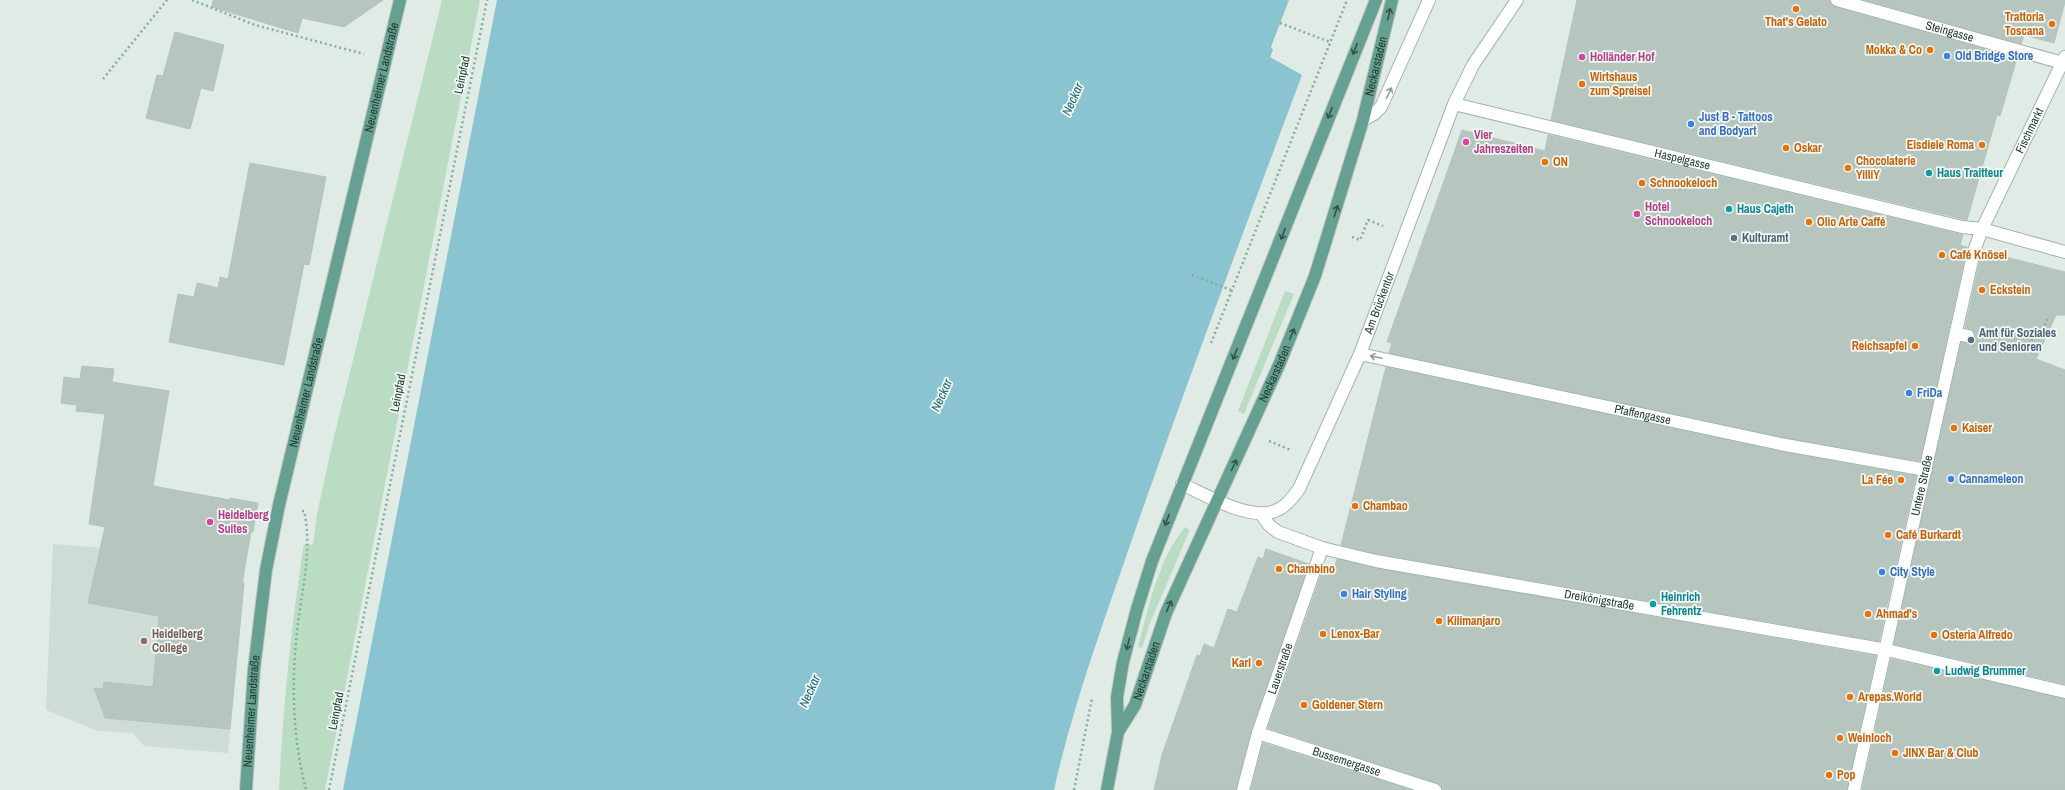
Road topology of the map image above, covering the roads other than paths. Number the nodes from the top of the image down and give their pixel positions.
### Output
1 (400, 0) edge
2 (1376, 0) edge
3 (1392, 0) edge
4 (1429, 0) edge
5 (1517, 0) edge
6 (1837, 0) edge
7 (2064, 60) edge
8 (1454, 104) junction
9 (1363, 120) junction
10 (1982, 229) junction
11 (2065, 252) edge
12 (1956, 334) junction
13 (1968, 336) dead end
14 (1360, 354) junction
15 (1926, 470) junction
16 (1182, 484) junction
17 (1217, 500) junction
18 (1261, 514) junction
19 (1322, 548) junction
20 (1887, 650) junction
21 (2065, 692) edge
22 (1118, 732) junction
23 (1258, 733) junction
24 (246, 790) edge
25 (1107, 790) edge
26 (1243, 790) edge
27 (1435, 790) edge
28 (1854, 790) edge

1 - 24 main road, Neuenheimer Landstraße
2 -> 16 main road, Neckarstaden
9 -> 3 main road, Neckarstaden
9 -> 4 street
5 - 8 street, Am Brückentor
6 - 7 street, Steingasse
7 - 10 street, Fischmarkt
8 - 10 street, Haspelgasse
8 - 14 street, Am Brückentor
17 -> 9 main road, Neckarstaden
10 - 11 street
10 - 12 street, Untere Straße
12 - 13 street
12 - 15 street, Untere Straße
15 -> 14 street, Pfaffengasse
14 - 18 street, Am Brückentor
15 - 20 street, Untere Straße
16 - 17 street, Am Brückentor
16 -> 22 main road, Neckarstaden
17 - 18 street, Am Brückentor
22 -> 17 main road, Neckarstaden
18 - 19 street, Dreikönigstraße
19 - 20 street, Dreikönigstraße
19 - 23 street, Lauerstraße
20 - 21 street, Dreikönigstraße
20 - 28 street, Untere Straße
22 - 25 main road, Neckarstaden
23 - 26 street, Lauerstraße
23 - 27 street, Bussemergasse

